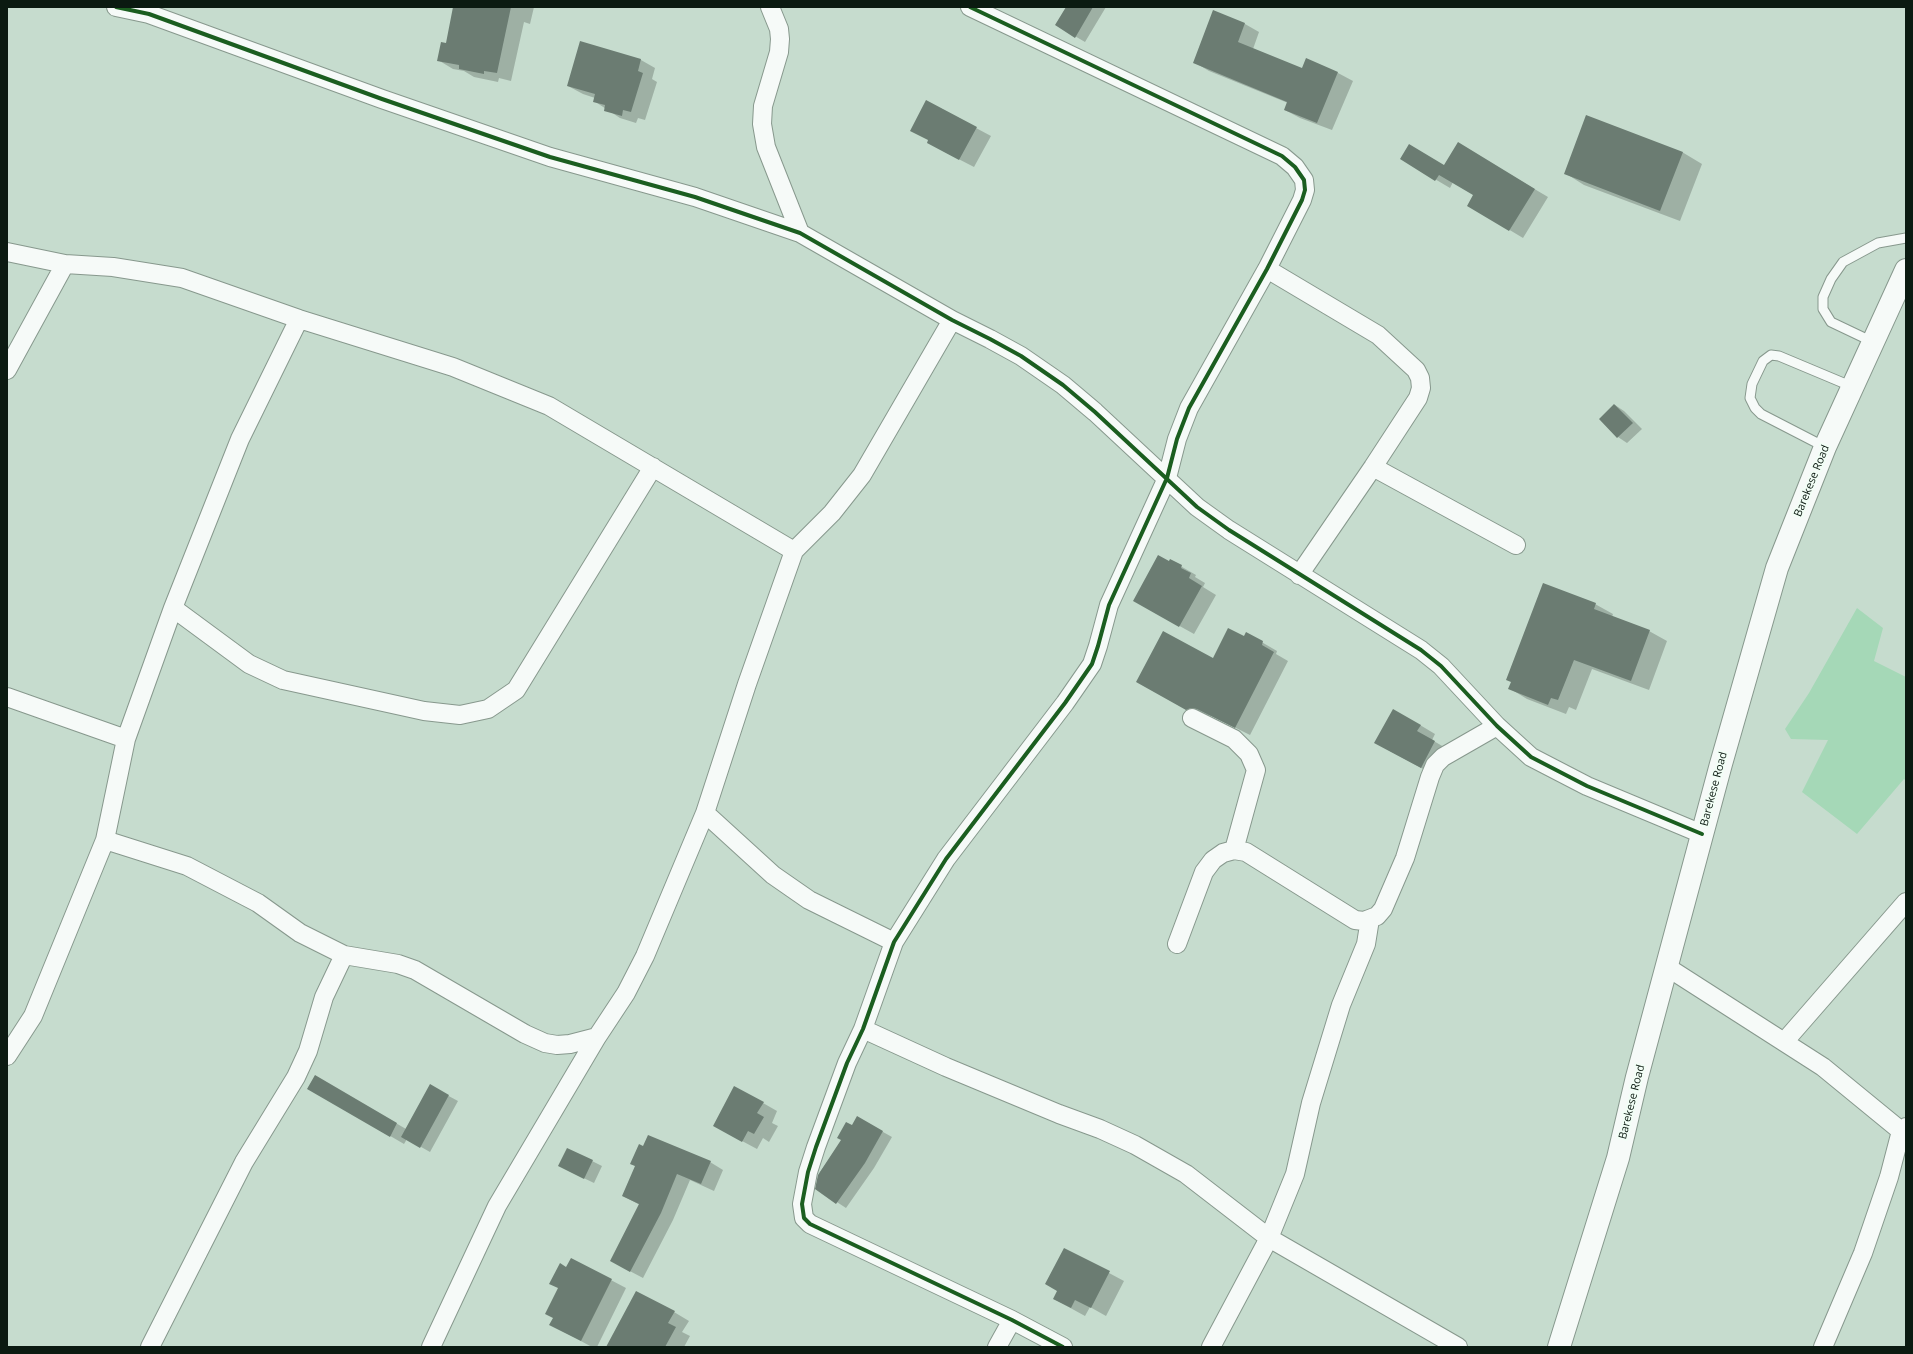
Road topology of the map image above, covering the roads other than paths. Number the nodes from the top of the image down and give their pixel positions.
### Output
1 (116, 7) edge
2 (770, 7) edge
3 (970, 7) edge
4 (150, 10) edge
5 (800, 233) junction
6 (1906, 238) edge
7 (7, 252) edge
8 (65, 264) junction
9 (1267, 269) junction
10 (1906, 270) edge
11 (299, 319) junction
12 (952, 320) junction
13 (1873, 342) junction
14 (7, 370) edge
15 (1853, 387) junction
16 (1825, 447) junction
17 (653, 467) junction
18 (1373, 467) junction
19 (1167, 478) junction
20 (1516, 546) dead end
21 (794, 551) junction
22 (1299, 575) junction
23 (173, 608) junction
24 (7, 698) edge
25 (1192, 718) dead end
26 (1497, 726) junction
27 (126, 739) junction
28 (705, 813) junction
29 (1702, 834) junction
30 (105, 840) junction
31 (1234, 850) junction
32 (1906, 902) edge
33 (1370, 919) junction
34 (894, 942) junction
35 (1177, 944) dead end
36 (344, 955) junction
37 (1667, 967) junction
38 (863, 1029) junction
39 (597, 1037) junction
40 (1784, 1042) junction
41 (7, 1056) edge
42 (1904, 1131) edge
43 (1268, 1238) junction
44 (1012, 1320) junction
45 (150, 1347) edge
46 (431, 1347) edge
47 (997, 1347) edge
48 (1063, 1347) edge
49 (1210, 1347) edge
50 (1458, 1347) edge
51 (1559, 1347) edge
52 (1823, 1347) edge

1 - 4 street
2 - 5 street
3 - 9 street
4 - 5 street
5 - 12 street
6 - 13 lane
7 - 8 street
8 - 11 street
8 - 14 street
9 - 18 street
9 - 19 street
10 - 13 main road, Barekese Road
11 - 17 street
11 - 23 street
12 - 19 street
12 - 21 street
13 - 15 main road, Barekese Road
15 - 16 main road, Barekese Road
15 - 16 lane
16 - 29 main road, Barekese Road
17 - 21 street
17 - 23 street
18 - 20 street
18 - 22 street
19 - 22 street
19 - 34 street
21 - 28 street
22 - 26 street
23 - 27 street
24 - 27 street
25 - 31 street
26 - 29 street
26 - 33 street
27 - 30 street
28 - 34 street
28 - 39 street
29 - 37 main road, Barekese Road
30 - 36 street
30 - 41 street
31 - 33 street
31 - 35 street
32 - 40 street
33 - 43 street
34 - 38 street
36 - 39 street
36 - 45 street
37 - 40 street
37 - 51 main road, Barekese Road
38 - 43 street
38 - 44 street
39 - 46 street
40 - 42 street
42 - 52 street
43 - 49 street
43 - 50 street
44 - 47 street
44 - 48 street

